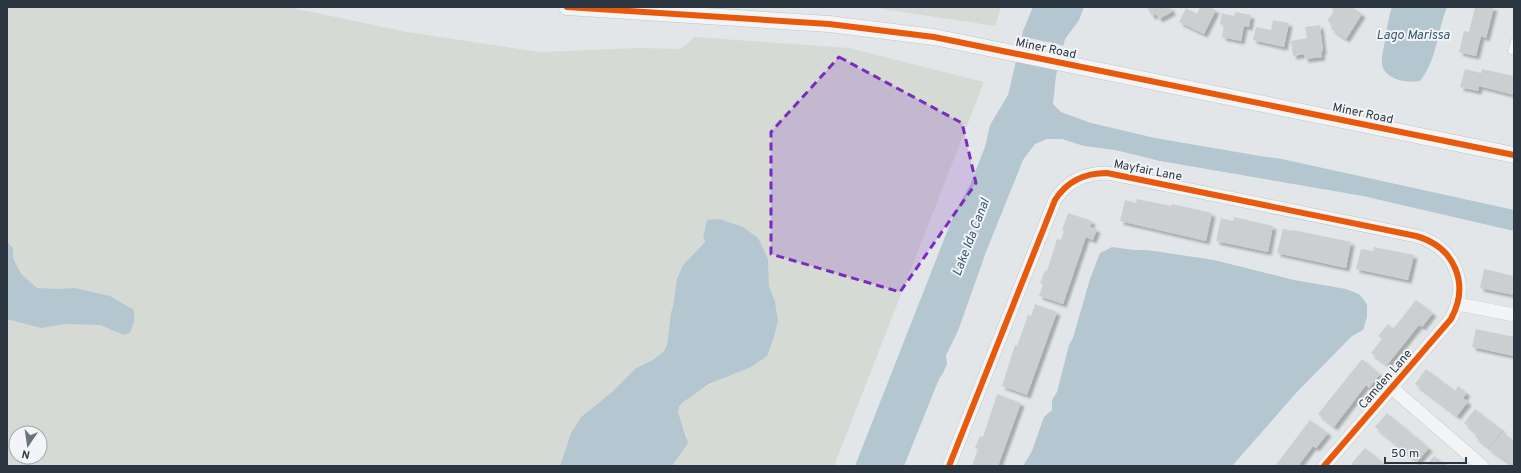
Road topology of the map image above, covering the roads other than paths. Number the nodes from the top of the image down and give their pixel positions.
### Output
1 (568, 7) edge
2 (623, 9) edge
3 (1514, 41) edge
4 (1514, 51) edge
5 (1514, 155) edge
6 (1458, 304) junction
7 (1514, 315) edge
8 (1392, 388) junction
9 (949, 466) edge
10 (1324, 466) edge
11 (1482, 466) edge

1 - 2 street, Miner Road
2 - 5 street, Miner Road
3 - 4 lane
6 - 7 street
6 - 8 street, Camden Lane
6 - 9 street, Mayfair Lane
8 - 10 street, Camden Lane
8 - 11 street

